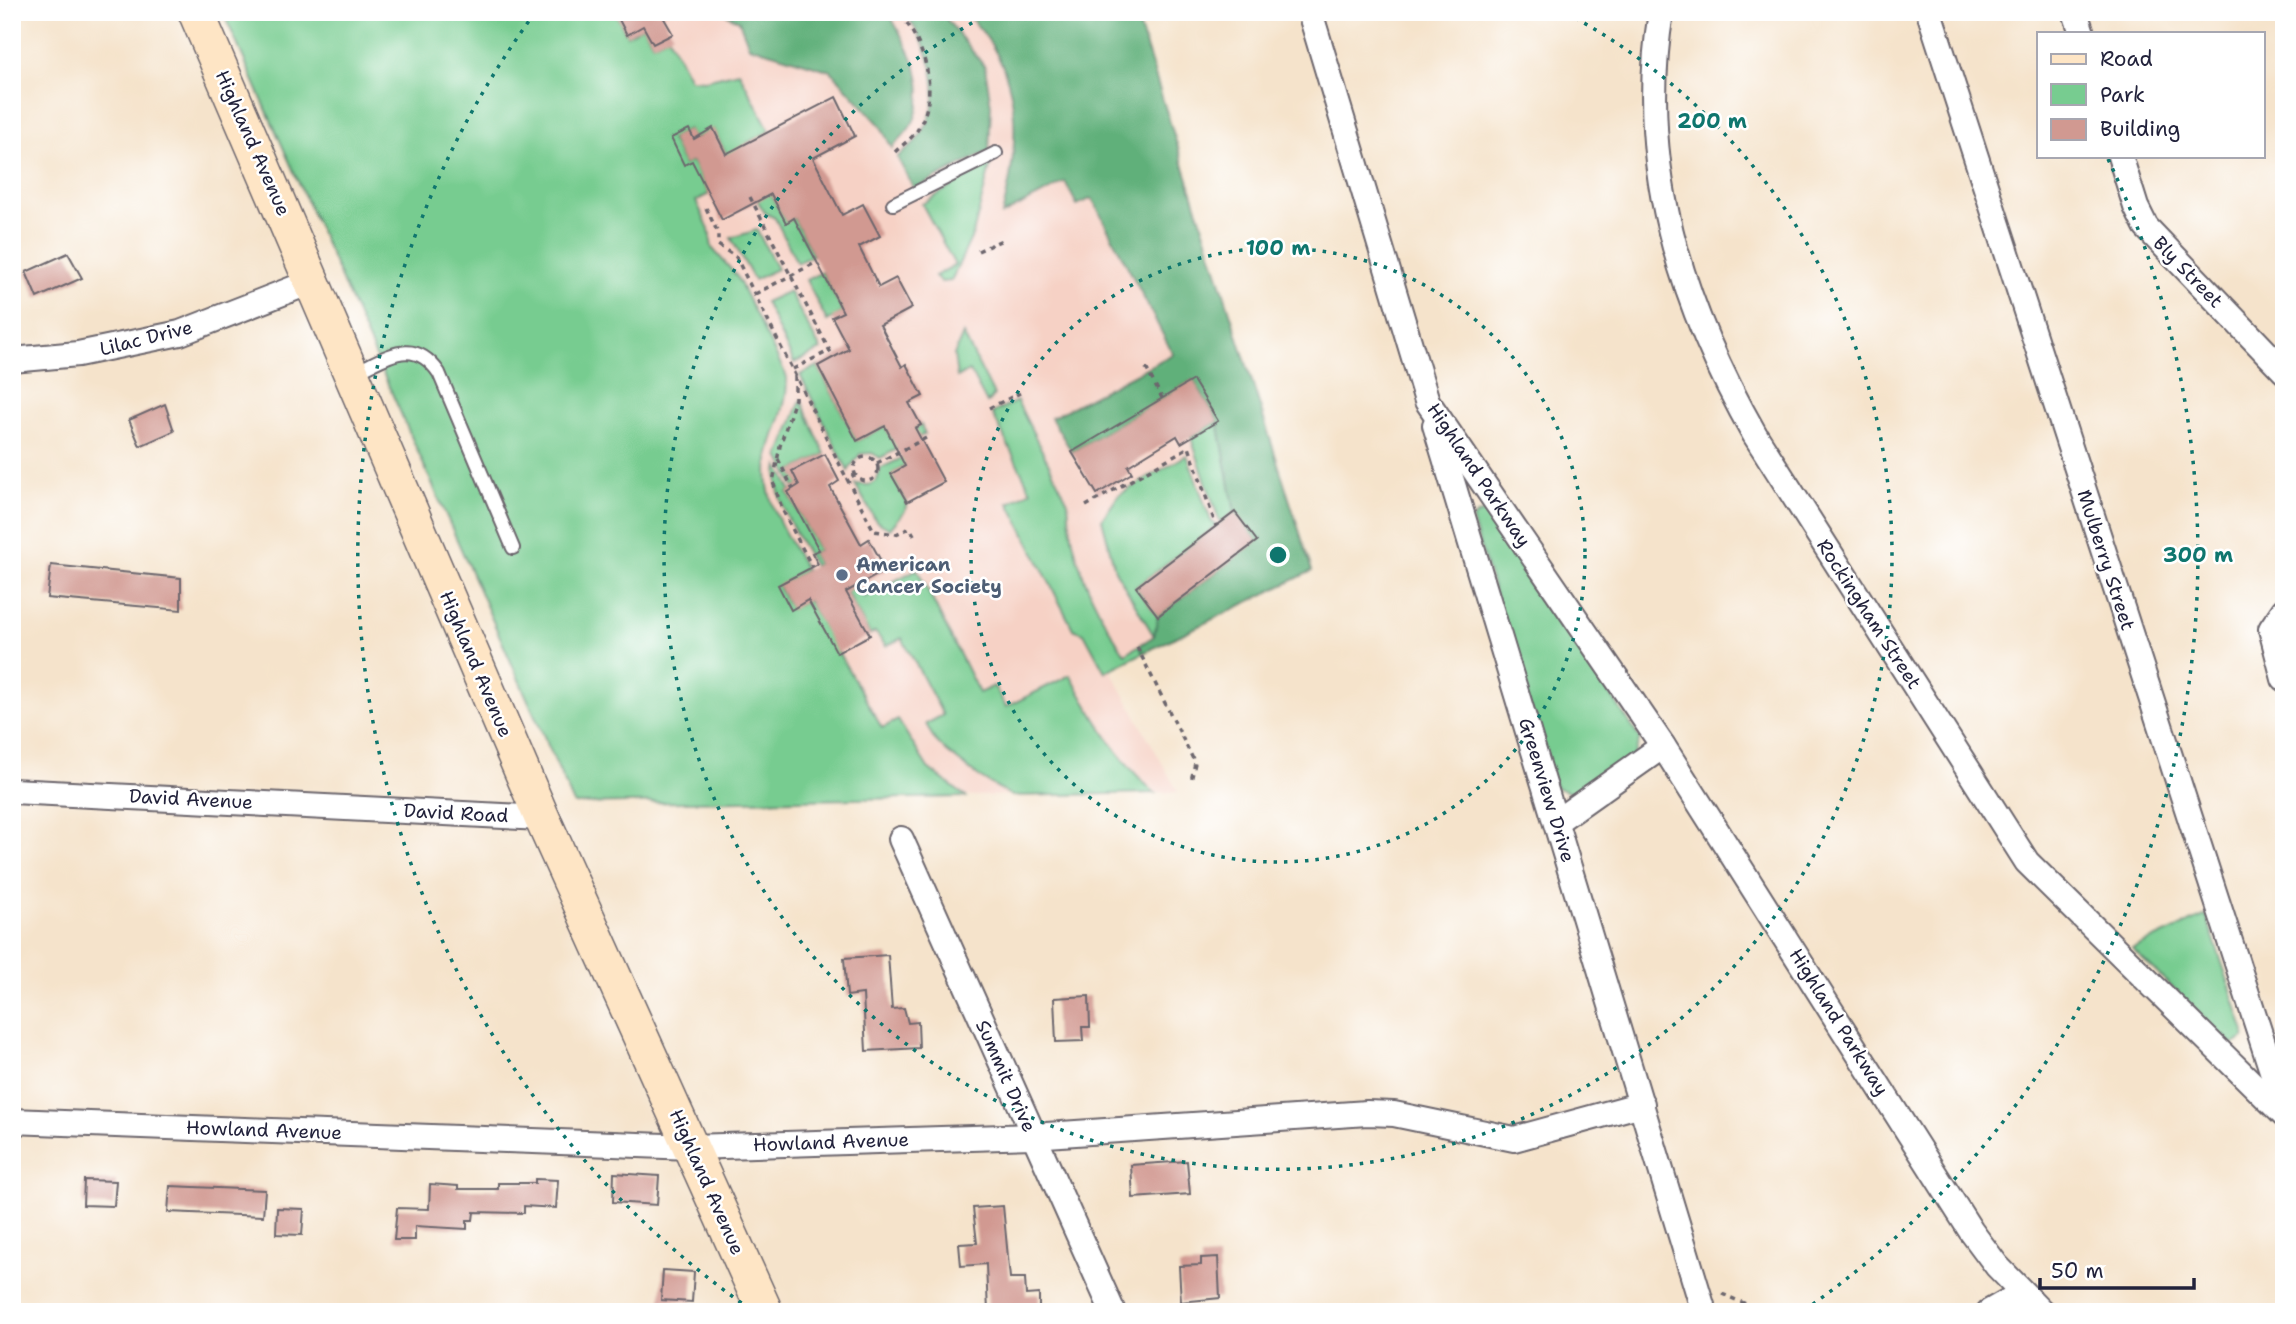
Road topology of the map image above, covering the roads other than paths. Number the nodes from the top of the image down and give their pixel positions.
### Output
1 (196, 12) edge
2 (1310, 12) edge
3 (1661, 12) edge
4 (1929, 12) edge
5 (2076, 12) edge
6 (2082, 32) edge
7 (996, 153) dead end
8 (2121, 158) edge
9 (893, 204) dead end
10 (313, 281) junction
11 (12, 360) edge
12 (2284, 371) edge
13 (352, 373) junction
14 (1427, 401) junction
15 (513, 548) dead end
16 (2277, 620) edge
17 (2284, 679) edge
18 (1663, 746) junction
19 (12, 791) edge
20 (369, 808) joint
21 (542, 818) junction
22 (1557, 821) junction
23 (901, 839) dead end
24 (1642, 1104) junction
25 (2284, 1108) edge
26 (2284, 1115) edge
27 (12, 1121) edge
28 (1032, 1136) junction
29 (691, 1147) junction
30 (2022, 1293) junction
31 (765, 1312) edge
32 (1113, 1312) edge
33 (1703, 1312) edge
34 (1989, 1312) edge
35 (2042, 1312) edge

1 - 10 street, Highland Avenue
2 - 14 street, Highland Parkway
3 - 26 street, Rockingham Street
4 - 25 street, Mulberry Street
5 - 6 street
7 - 9 lane
8 - 12 street, Bly Street
10 - 11 street, Lilac Drive
10 - 13 street, Highland Avenue
13 - 15 lane
13 - 21 street, Highland Avenue
14 - 18 street, Highland Parkway
14 - 22 street, Greenview Drive
16 - 17 street
18 - 22 street
18 - 30 street, Highland Parkway
19 - 20 street, David Avenue
20 - 21 street, David Road
21 - 29 street, Highland Avenue
22 - 24 street, Greenview Drive
23 - 28 street, Summit Drive
24 - 28 street, Howland Avenue
24 - 33 street, Greenview Drive
27 - 29 street, Howland Avenue
28 - 29 street, Howland Avenue
28 - 32 street, Summit Drive
29 - 31 street, Highland Avenue
30 - 34 street
30 - 35 street, Highland Parkway

